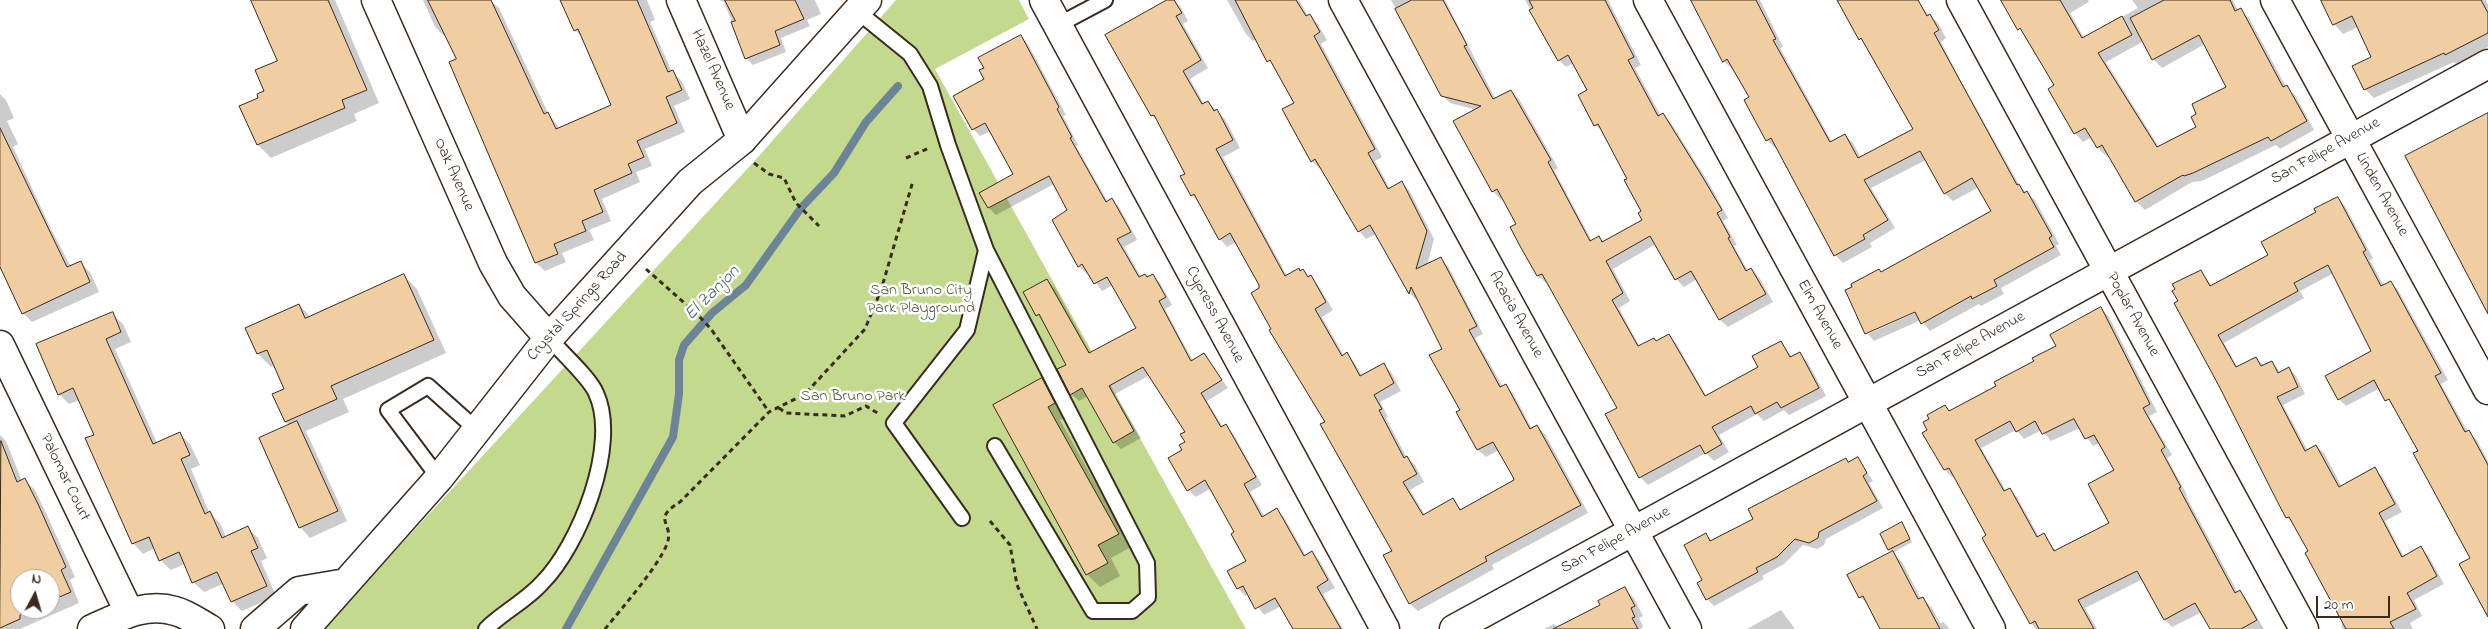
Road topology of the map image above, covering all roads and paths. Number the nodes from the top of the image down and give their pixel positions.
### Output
1 (376, 0) edge
2 (681, 0) edge
3 (1044, 0) edge
4 (1105, 0) edge
5 (1343, 0) edge
6 (1648, 0) edge
7 (1961, 0) edge
8 (2275, 0) edge
9 (862, 6) edge
10 (1058, 25) junction
11 (2488, 64) edge
12 (2350, 139) junction
13 (947, 140) junction
14 (738, 143) junction
15 (906, 158) dead end
16 (913, 181) dead end
17 (819, 226) dead end
18 (986, 250) junction
19 (626, 253) junction
20 (2108, 271) junction
21 (549, 338) junction
22 (0, 345) edge
23 (2488, 390) edge
24 (1867, 403) junction
25 (779, 407) junction
26 (769, 412) junction
27 (894, 424) junction
28 (477, 430) junction
29 (995, 446) dead end
30 (439, 478) junction
31 (962, 518) dead end
32 (990, 521) dead end
33 (1633, 531) junction
34 (346, 583) junction
35 (129, 612) junction
36 (92, 629) edge
37 (210, 629) edge
38 (255, 629) edge
39 (305, 629) edge
40 (486, 629) edge
41 (605, 629) edge
42 (1037, 629) edge
43 (1385, 629) edge
44 (1454, 629) edge
45 (1687, 629) edge
46 (1991, 629) edge
47 (2304, 629) edge

1 - 21 street, Oak Avenue
2 - 14 street, Hazel Avenue
3 - 10 street, Cypress Avenue
4 - 10 lane
5 - 33 street, Acacia Avenue
6 - 24 street, Elm Avenue
7 - 20 street, Poplar Avenue
8 - 12 street, Linden Avenue
9 - 13 lane
9 - 14 street, Crystal Springs Road
10 - 43 street, Cypress Avenue
11 - 12 street, San Felipe Avenue
12 - 20 street, San Felipe Avenue
12 - 23 street, Linden Avenue
13 - 15 path
13 - 18 lane
14 - 17 path
14 - 19 street, Crystal Springs Road
16 - 25 path
18 - 27 lane
18 - 29 lane
19 - 21 street, Crystal Springs Road
19 - 26 path
20 - 24 street, San Felipe Avenue
20 - 47 street, Poplar Avenue
21 - 28 street, Crystal Springs Road
21 - 40 lane
22 - 35 street, Palomar Court
24 - 33 street, San Felipe Avenue
24 - 46 street, Elm Avenue
25 - 26 path
25 - 27 path
26 - 41 path
27 - 31 lane
28 - 30 street, Crystal Springs Road
28 - 30 lane
30 - 34 street, Crystal Springs Road
32 - 42 path
33 - 44 street, San Felipe Avenue
33 - 45 street, Acacia Avenue
34 - 38 street
34 - 39 street, Crystal Springs Road
35 - 36 street
35 - 37 street

